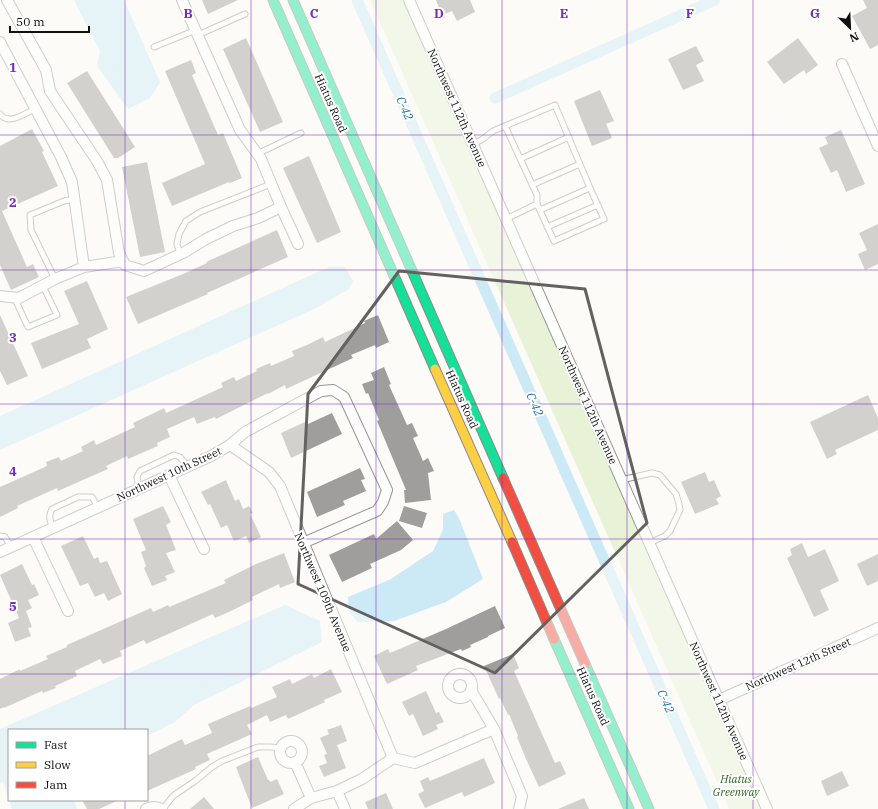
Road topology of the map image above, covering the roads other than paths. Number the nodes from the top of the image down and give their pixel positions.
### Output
1 (7, 0) edge
2 (182, 0) edge
3 (273, 0) edge
4 (293, 0) edge
5 (409, 0) edge
6 (245, 14) dead end
7 (197, 33) junction
8 (0, 42) edge
9 (154, 47) dead end
10 (842, 64) dead end
11 (35, 108) junction
12 (0, 114) edge
13 (505, 126) junction
14 (300, 134) dead end
15 (569, 138) junction
16 (472, 144) junction
17 (878, 146) edge
18 (257, 154) junction
19 (520, 159) junction
20 (580, 164) junction
21 (271, 184) junction
22 (532, 185) junction
23 (590, 188) junction
24 (75, 199) junction
25 (537, 204) junction
26 (598, 205) junction
27 (281, 207) junction
28 (540, 210) junction
29 (506, 218) junction
30 (547, 227) junction
31 (298, 244) dead end
32 (180, 254) junction
33 (123, 261) junction
34 (84, 267) junction
35 (55, 279) junction
36 (43, 286) junction
37 (0, 296) edge
38 (14, 297) junction
39 (230, 445) junction
40 (188, 466) junction
41 (169, 475) junction
42 (621, 480) junction
43 (139, 489) junction
44 (98, 507) junction
45 (53, 528) junction
46 (0, 536) edge
47 (34, 536) junction
48 (303, 543) junction
49 (649, 543) junction
50 (11, 547) junction
51 (204, 549) dead end
52 (0, 552) edge
53 (68, 611) dead end
54 (878, 628) edge
55 (471, 690) dead end
56 (718, 700) junction
57 (494, 729) junction
58 (281, 748) junction
59 (393, 758) junction
60 (295, 762) junction
61 (337, 790) junction
62 (311, 798) junction
63 (146, 809) edge
64 (163, 809) edge
65 (294, 809) edge
66 (345, 809) edge
67 (519, 809) edge
68 (629, 809) edge
69 (649, 809) edge
70 (767, 809) edge

1 - 33 street
2 - 7 street
3 - 68 main road, Hiatus Road
4 - 69 main road, Hiatus Road
5 - 16 street, Northwest 112th Avenue
6 - 7 lane
7 - 9 lane
7 - 18 street
8 - 11 street
10 - 17 street
11 - 12 lane
11 - 24 street
13 - 15 lane
13 - 16 lane
13 - 19 lane
14 - 18 lane
15 - 19 lane
15 - 20 lane
16 - 29 street, Northwest 112th Avenue
18 - 21 street
19 - 22 lane
20 - 22 lane
20 - 23 lane
21 - 27 street
21 - 32 lane
22 - 25 lane
23 - 26 lane
23 - 28 lane
24 - 34 street
24 - 35 lane
25 - 28 lane
25 - 29 lane
26 - 30 lane
26 - 30 lane
27 - 31 street
27 - 32 street
28 - 30 lane
29 - 42 street, Northwest 112th Avenue
32 - 33 street
33 - 34 street
34 - 35 street
35 - 36 street
36 - 38 street
36 - 38 lane
37 - 38 street
39 - 40 street, Northwest 10th Street
39 - 48 street, Northwest 109th Avenue
39 - 48 street, Northwest 10th Street
40 - 41 street, Northwest 10th Street
40 - 43 lane
41 - 43 street, Northwest 10th Street
41 - 51 street
42 - 49 street, Northwest 112th Avenue
42 - 49 lane
43 - 44 street, Northwest 10th Street
44 - 45 street, Northwest 10th Street
44 - 45 lane
45 - 47 street, Northwest 10th Street
46 - 50 lane
47 - 50 street, Northwest 10th Street
47 - 53 street
48 - 59 street, Northwest 109th Avenue
49 - 56 street, Northwest 112th Avenue
50 - 52 street, Northwest 10th Street
54 - 56 street, Northwest 12th Street
55 - 57 street
56 - 70 street, Northwest 112th Avenue
57 - 59 street
57 - 67 street
58 - 60 street
58 - 60 street
58 - 64 lane
59 - 61 street
60 - 62 street
61 - 62 street
61 - 66 street
62 - 65 street
63 - 64 street

